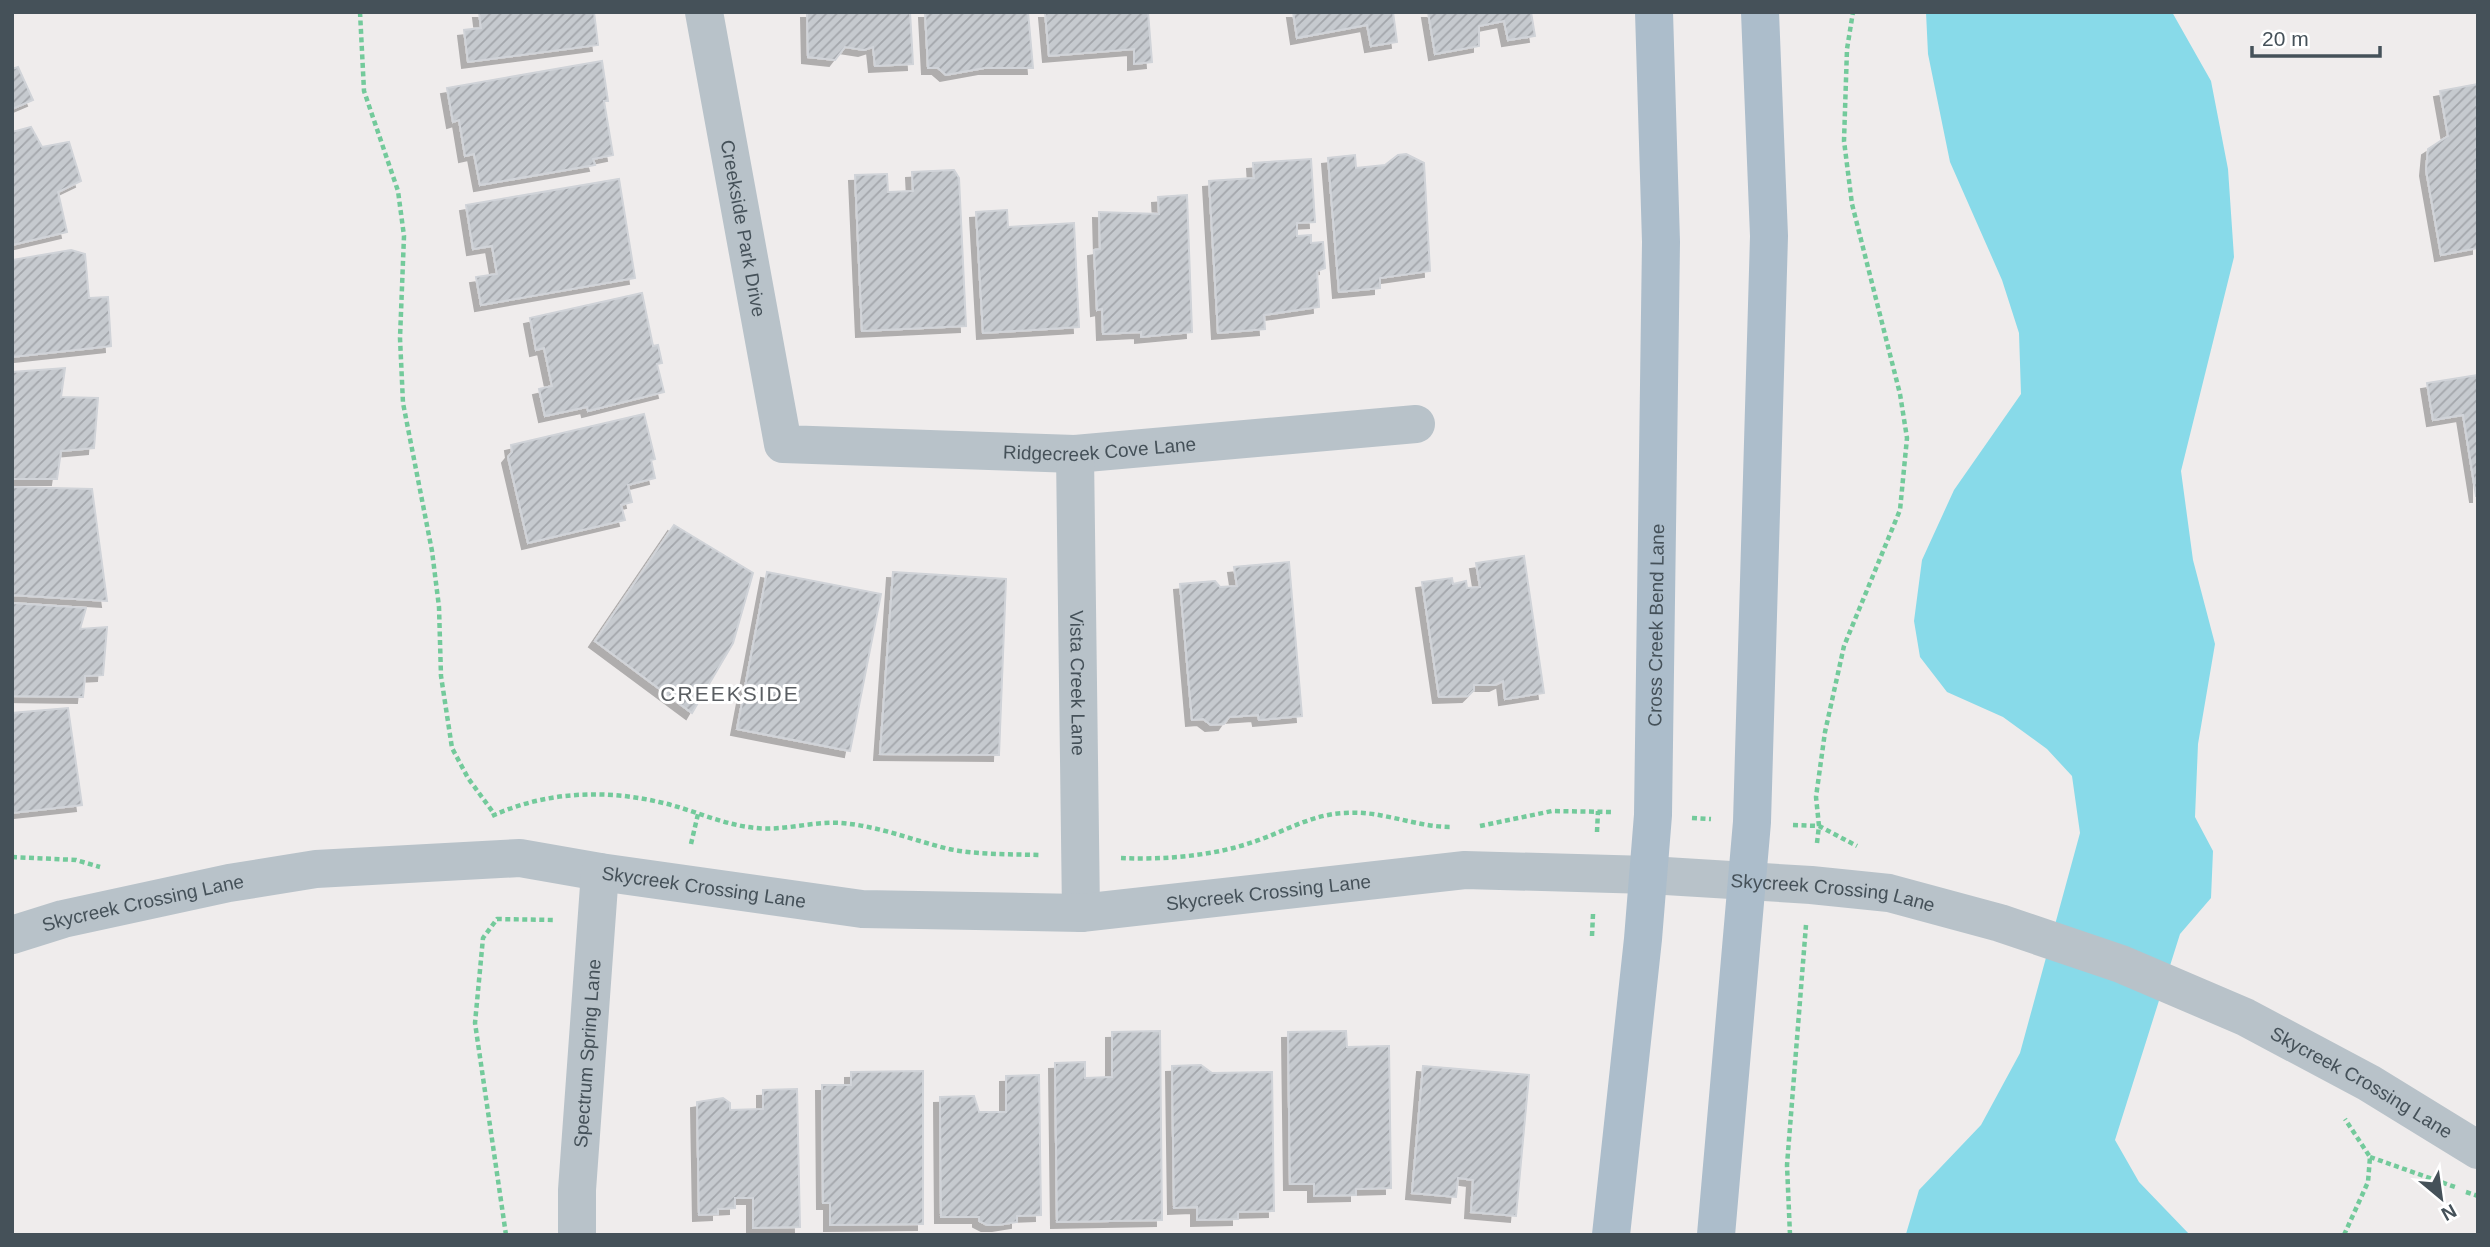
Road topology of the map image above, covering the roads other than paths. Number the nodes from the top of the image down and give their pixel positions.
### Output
1 (704, 12) edge
2 (1654, 12) edge
3 (1760, 12) edge
4 (1416, 424) dead end
5 (783, 444) joint
6 (1074, 454) junction
7 (600, 872) junction
8 (1649, 875) junction
9 (1746, 881) junction
10 (1081, 912) junction
11 (12, 934) edge
12 (2478, 1150) edge
13 (577, 1235) edge
14 (1611, 1235) edge
15 (1716, 1235) edge

1 - 5 street, Creekside Park Drive
2 - 8 main road, Cross Creek Bend Lane
3 - 9 main road
4 - 6 street, Ridgecreek Cove Lane
5 - 6 street, Ridgecreek Cove Lane
6 - 10 street, Vista Creek Lane
7 - 10 street, Skycreek Crossing Lane
7 - 11 street, Skycreek Crossing Lane
7 - 13 street, Spectrum Spring Lane
8 - 9 street, Skycreek Crossing Lane
8 - 10 street, Skycreek Crossing Lane
8 - 14 main road, Cross Creek Bend Lane
9 - 12 street, Skycreek Crossing Lane
9 - 15 main road

